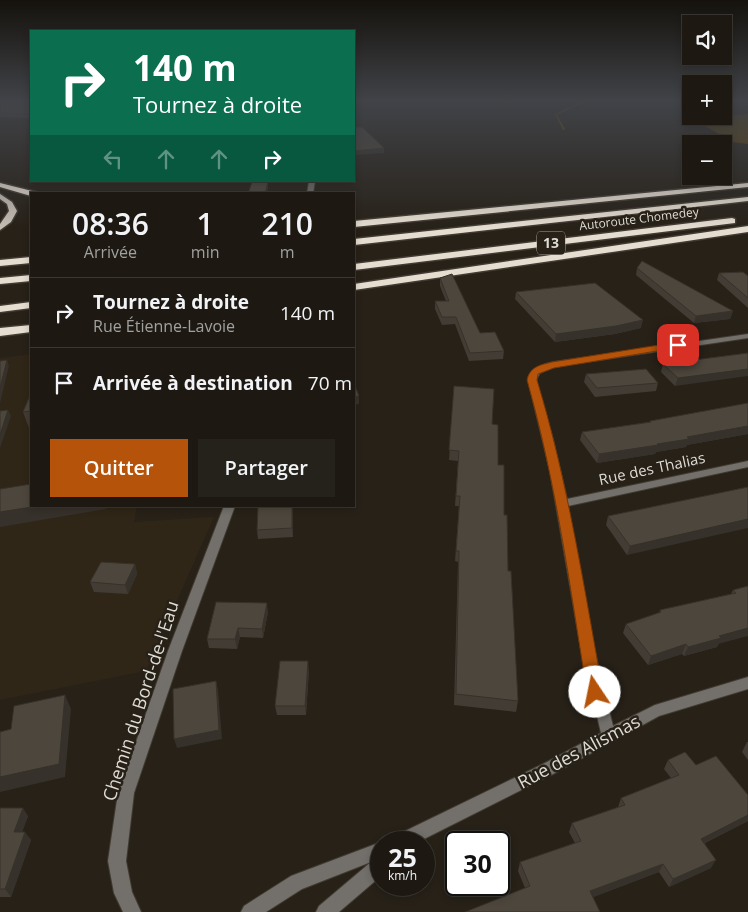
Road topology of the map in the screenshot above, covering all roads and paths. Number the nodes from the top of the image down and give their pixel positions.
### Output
1 (0, 185) edge
2 (748, 185) edge
3 (30, 193) edge
4 (0, 196) edge
5 (748, 199) edge
6 (748, 219) edge
7 (355, 223) edge
8 (0, 228) edge
9 (748, 229) edge
10 (355, 242) edge
11 (30, 260) edge
12 (0, 263) edge
13 (355, 267) edge
14 (30, 278) edge
15 (0, 281) edge
16 (355, 287) edge
17 (30, 306) edge
18 (0, 309) edge
19 (30, 328) edge
20 (0, 332) edge
21 (748, 336) edge
22 (748, 464) edge
23 (562, 504) junction
24 (230, 507) edge
25 (748, 683) edge
26 (610, 736) junction
27 (428, 831) edge
28 (370, 854) edge
29 (370, 875) edge
30 (132, 912) edge
31 (250, 912) edge
32 (325, 912) edge

1 - 3 highway
2 - 7 highway
4 - 8 main road
5 - 10 highway, Autoroute Chomedey / 13
6 - 13 highway, Autoroute Chomedey / 13
9 - 16 highway
11 - 12 highway
14 - 15 highway
17 - 18 highway
19 - 20 highway
21 - 23 street
22 - 23 street, Rue des Thalias
23 - 26 street
24 - 30 street, Chemin du Bord-de-l'Eau
25 - 26 street, Rue des Alismas
26 - 27 street, Rue des Alismas
28 - 31 street
29 - 32 street

